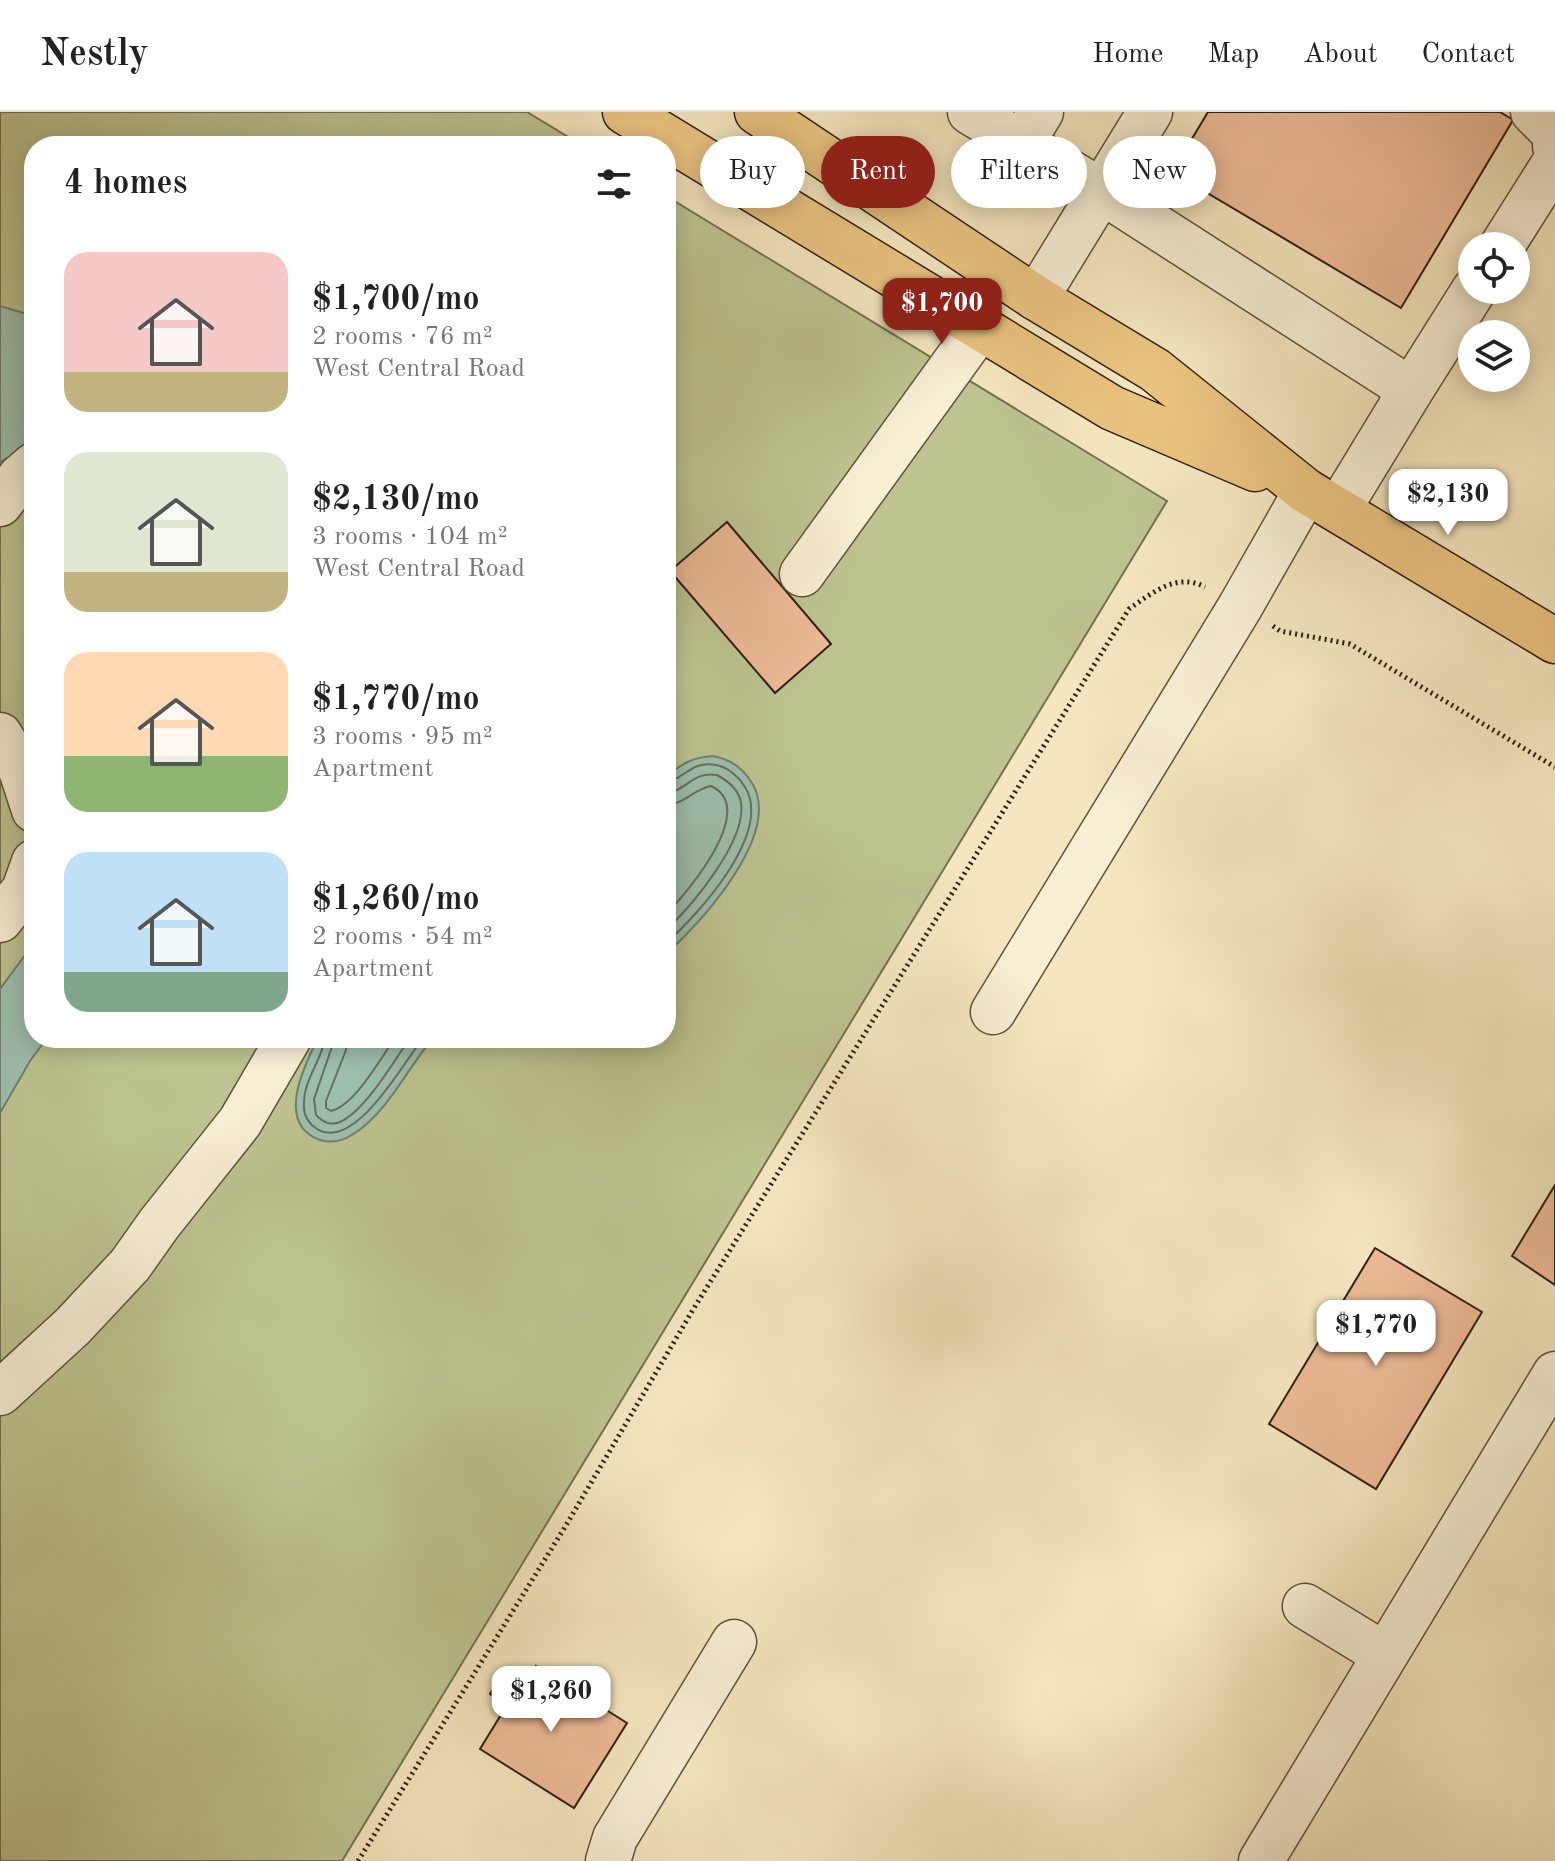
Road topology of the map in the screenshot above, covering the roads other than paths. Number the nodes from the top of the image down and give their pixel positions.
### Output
1 (625, 112) edge
2 (757, 112) edge
3 (970, 112) edge
4 (1150, 112) edge
5 (1533, 112) edge
6 (1031, 128) edge
7 (664, 136) edge
8 (676, 143) edge
9 (1555, 146) edge
10 (1555, 162) edge
11 (1101, 191) junction
12 (1511, 232) edge
13 (1036, 298) junction
14 (1465, 304) edge
15 (979, 329) junction
16 (1411, 390) junction
17 (24, 474) edge
18 (1322, 501) junction
19 (0, 504) edge
20 (802, 574) dead end
21 (1555, 641) edge
22 (0, 735) edge
23 (24, 779) edge
24 (24, 890) edge
25 (0, 920) edge
26 (993, 1012) dead end
27 (283, 1048) edge
28 (1555, 1374) edge
29 (0, 1393) edge
30 (1305, 1606) dead end
31 (734, 1642) dead end
32 (1385, 1655) junction
33 (608, 1861) edge
34 (1261, 1861) edge

1 - 7 main road
2 - 13 main road
3 - 6 lane
4 - 11 lane
5 - 9 lane
6 - 11 lane
8 - 15 main road
10 - 12 lane
11 - 13 lane
11 - 16 lane
13 - 18 main road
14 - 16 lane
15 - 18 main road
15 - 20 lane
16 - 18 lane
17 - 19 lane
18 - 21 main road
18 - 26 lane
22 - 23 lane
24 - 25 lane
27 - 29 lane
28 - 32 lane
30 - 32 lane
31 - 33 lane
32 - 34 lane

